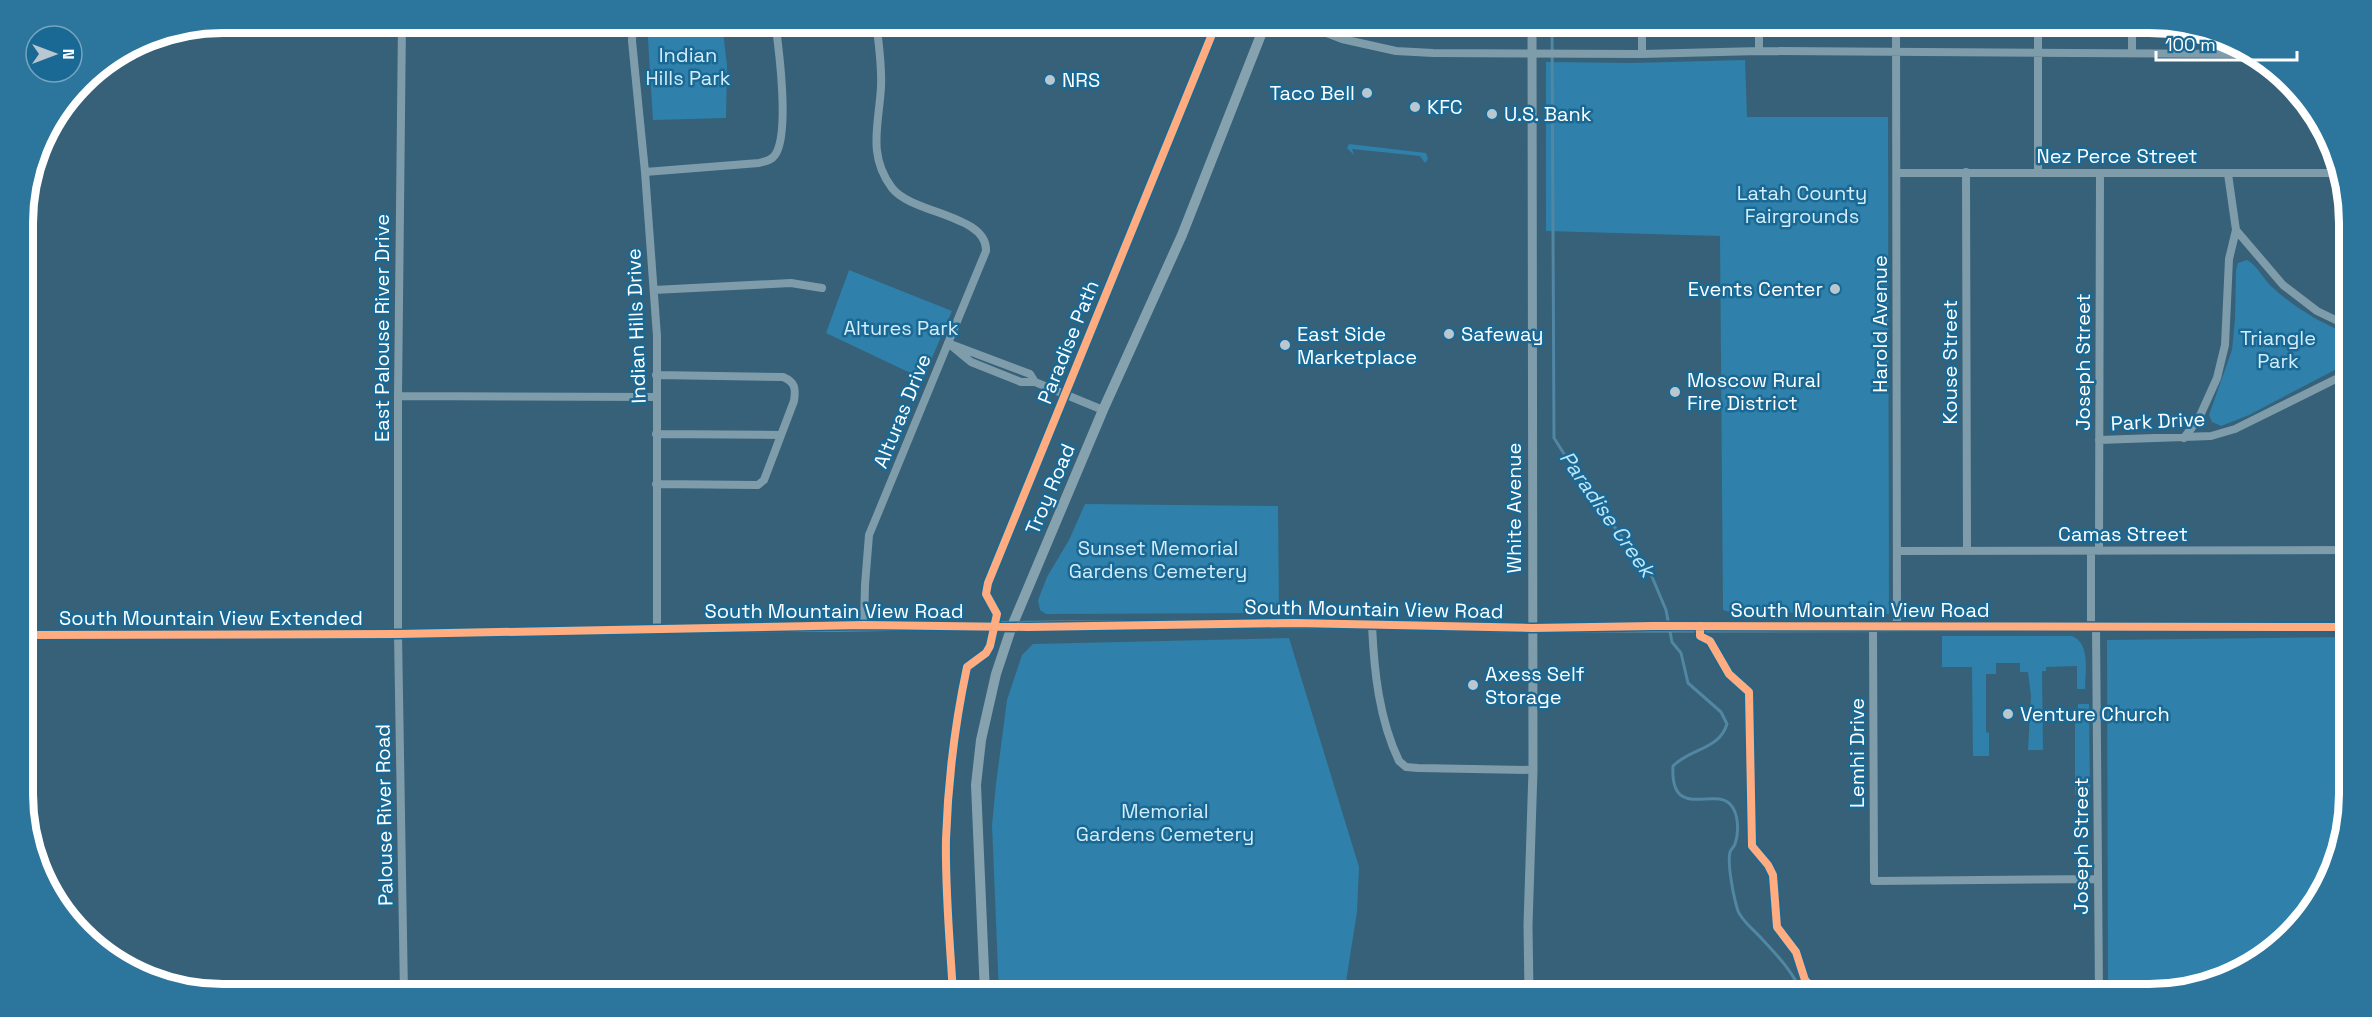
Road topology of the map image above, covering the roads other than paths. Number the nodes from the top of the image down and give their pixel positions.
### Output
1 (402, 33) edge
2 (632, 33) edge
3 (776, 33) edge
4 (877, 33) edge
5 (1262, 33) edge
6 (1326, 33) edge
7 (1533, 33) edge
8 (1642, 33) edge
9 (1759, 33) edge
10 (1896, 33) edge
11 (2038, 33) edge
12 (2132, 33) edge
13 (1759, 51) junction
14 (1896, 51) junction
15 (2038, 53) junction
16 (2132, 53) junction
17 (1536, 54) junction
18 (1642, 54) junction
19 (2236, 54) edge
20 (645, 172) junction
21 (1966, 172) junction
22 (2038, 172) junction
23 (1897, 173) junction
24 (2100, 173) junction
25 (2333, 173) edge
26 (2228, 174) junction
27 (2236, 230) junction
28 (822, 288) dead end
29 (654, 290) junction
30 (2339, 322) edge
31 (948, 343) junction
32 (656, 375) junction
33 (2339, 377) edge
34 (398, 396) junction
35 (656, 397) junction
36 (1103, 410) junction
37 (656, 434) junction
38 (781, 435) junction
39 (2184, 438) junction
40 (2100, 440) junction
41 (656, 484) junction
42 (2339, 550) edge
43 (1897, 551) junction
44 (1967, 551) junction
45 (2095, 551) junction
46 (864, 625) junction
47 (1372, 625) junction
48 (1012, 626) junction
49 (1873, 626) junction
50 (1897, 626) junction
51 (2094, 626) junction
52 (2339, 627) edge
53 (1532, 628) junction
54 (657, 629) junction
55 (398, 634) junction
56 (33, 635) edge
57 (1533, 770) junction
58 (2098, 879) junction
59 (404, 984) edge
60 (985, 984) edge
61 (1529, 984) edge
62 (2099, 984) edge

1 - 34 street, East Palouse River Drive
2 - 20 street, Indian Hills Drive
3 - 20 street
4 - 31 street, Alturas Drive
5 - 36 main road, Troy Road
6 - 17 street
7 - 17 street, White Avenue
8 - 18 street
9 - 13 street
10 - 14 street, Harold Avenue
11 - 15 street
12 - 16 street
13 - 14 street
13 - 18 street
14 - 15 street
14 - 23 street, Harold Avenue
15 - 16 street
15 - 22 street
16 - 19 street
17 - 18 street
17 - 53 street, White Avenue
20 - 29 street, Indian Hills Drive
21 - 22 street, Nez Perce Street
21 - 23 street, Nez Perce Street
21 - 44 street, Kouse Street
22 - 24 street, Nez Perce Street
23 - 43 street, Harold Avenue
24 - 26 street, Nez Perce Street
24 - 40 street, Joseph Street
25 - 26 street, Nez Perce Street
26 - 27 street
27 - 30 street
27 - 39 street
28 - 29 street
29 - 32 street, Indian Hills Drive
31 - 36 street
31 - 46 street, Alturas Drive
32 - 35 street, Indian Hills Drive
32 - 38 street
33 - 39 street, Park Drive
34 - 35 street
34 - 55 street, East Palouse River Drive
35 - 37 street, Indian Hills Drive
36 - 48 main road, Troy Road
37 - 38 street
37 - 41 street, Indian Hills Drive
38 - 41 street
39 - 40 street, Park Drive
40 - 45 street, Joseph Street
41 - 54 street, Indian Hills Drive
42 - 45 street, Camas Street
43 - 44 street, Camas Street
43 - 50 street, Harold Avenue
44 - 45 street, Camas Street
45 - 51 street, Joseph Street
46 - 48 street, South Mountain View Road
46 - 54 street, South Mountain View Road
47 - 48 street, South Mountain View Road
47 - 53 street, South Mountain View Road
47 - 57 street
48 - 60 main road, Troy Road
49 - 50 street, South Mountain View Road
49 - 53 street, South Mountain View Road
49 - 58 street, Lemhi Drive
50 - 51 street, South Mountain View Road
51 - 52 street, South Mountain View Road
51 - 58 street, Joseph Street
53 - 57 street, White Avenue
54 - 55 street, South Mountain View Road
55 - 56 street, South Mountain View Extended
55 - 59 street, Palouse River Road
57 - 61 street, White Avenue
58 - 62 street, Joseph Street

